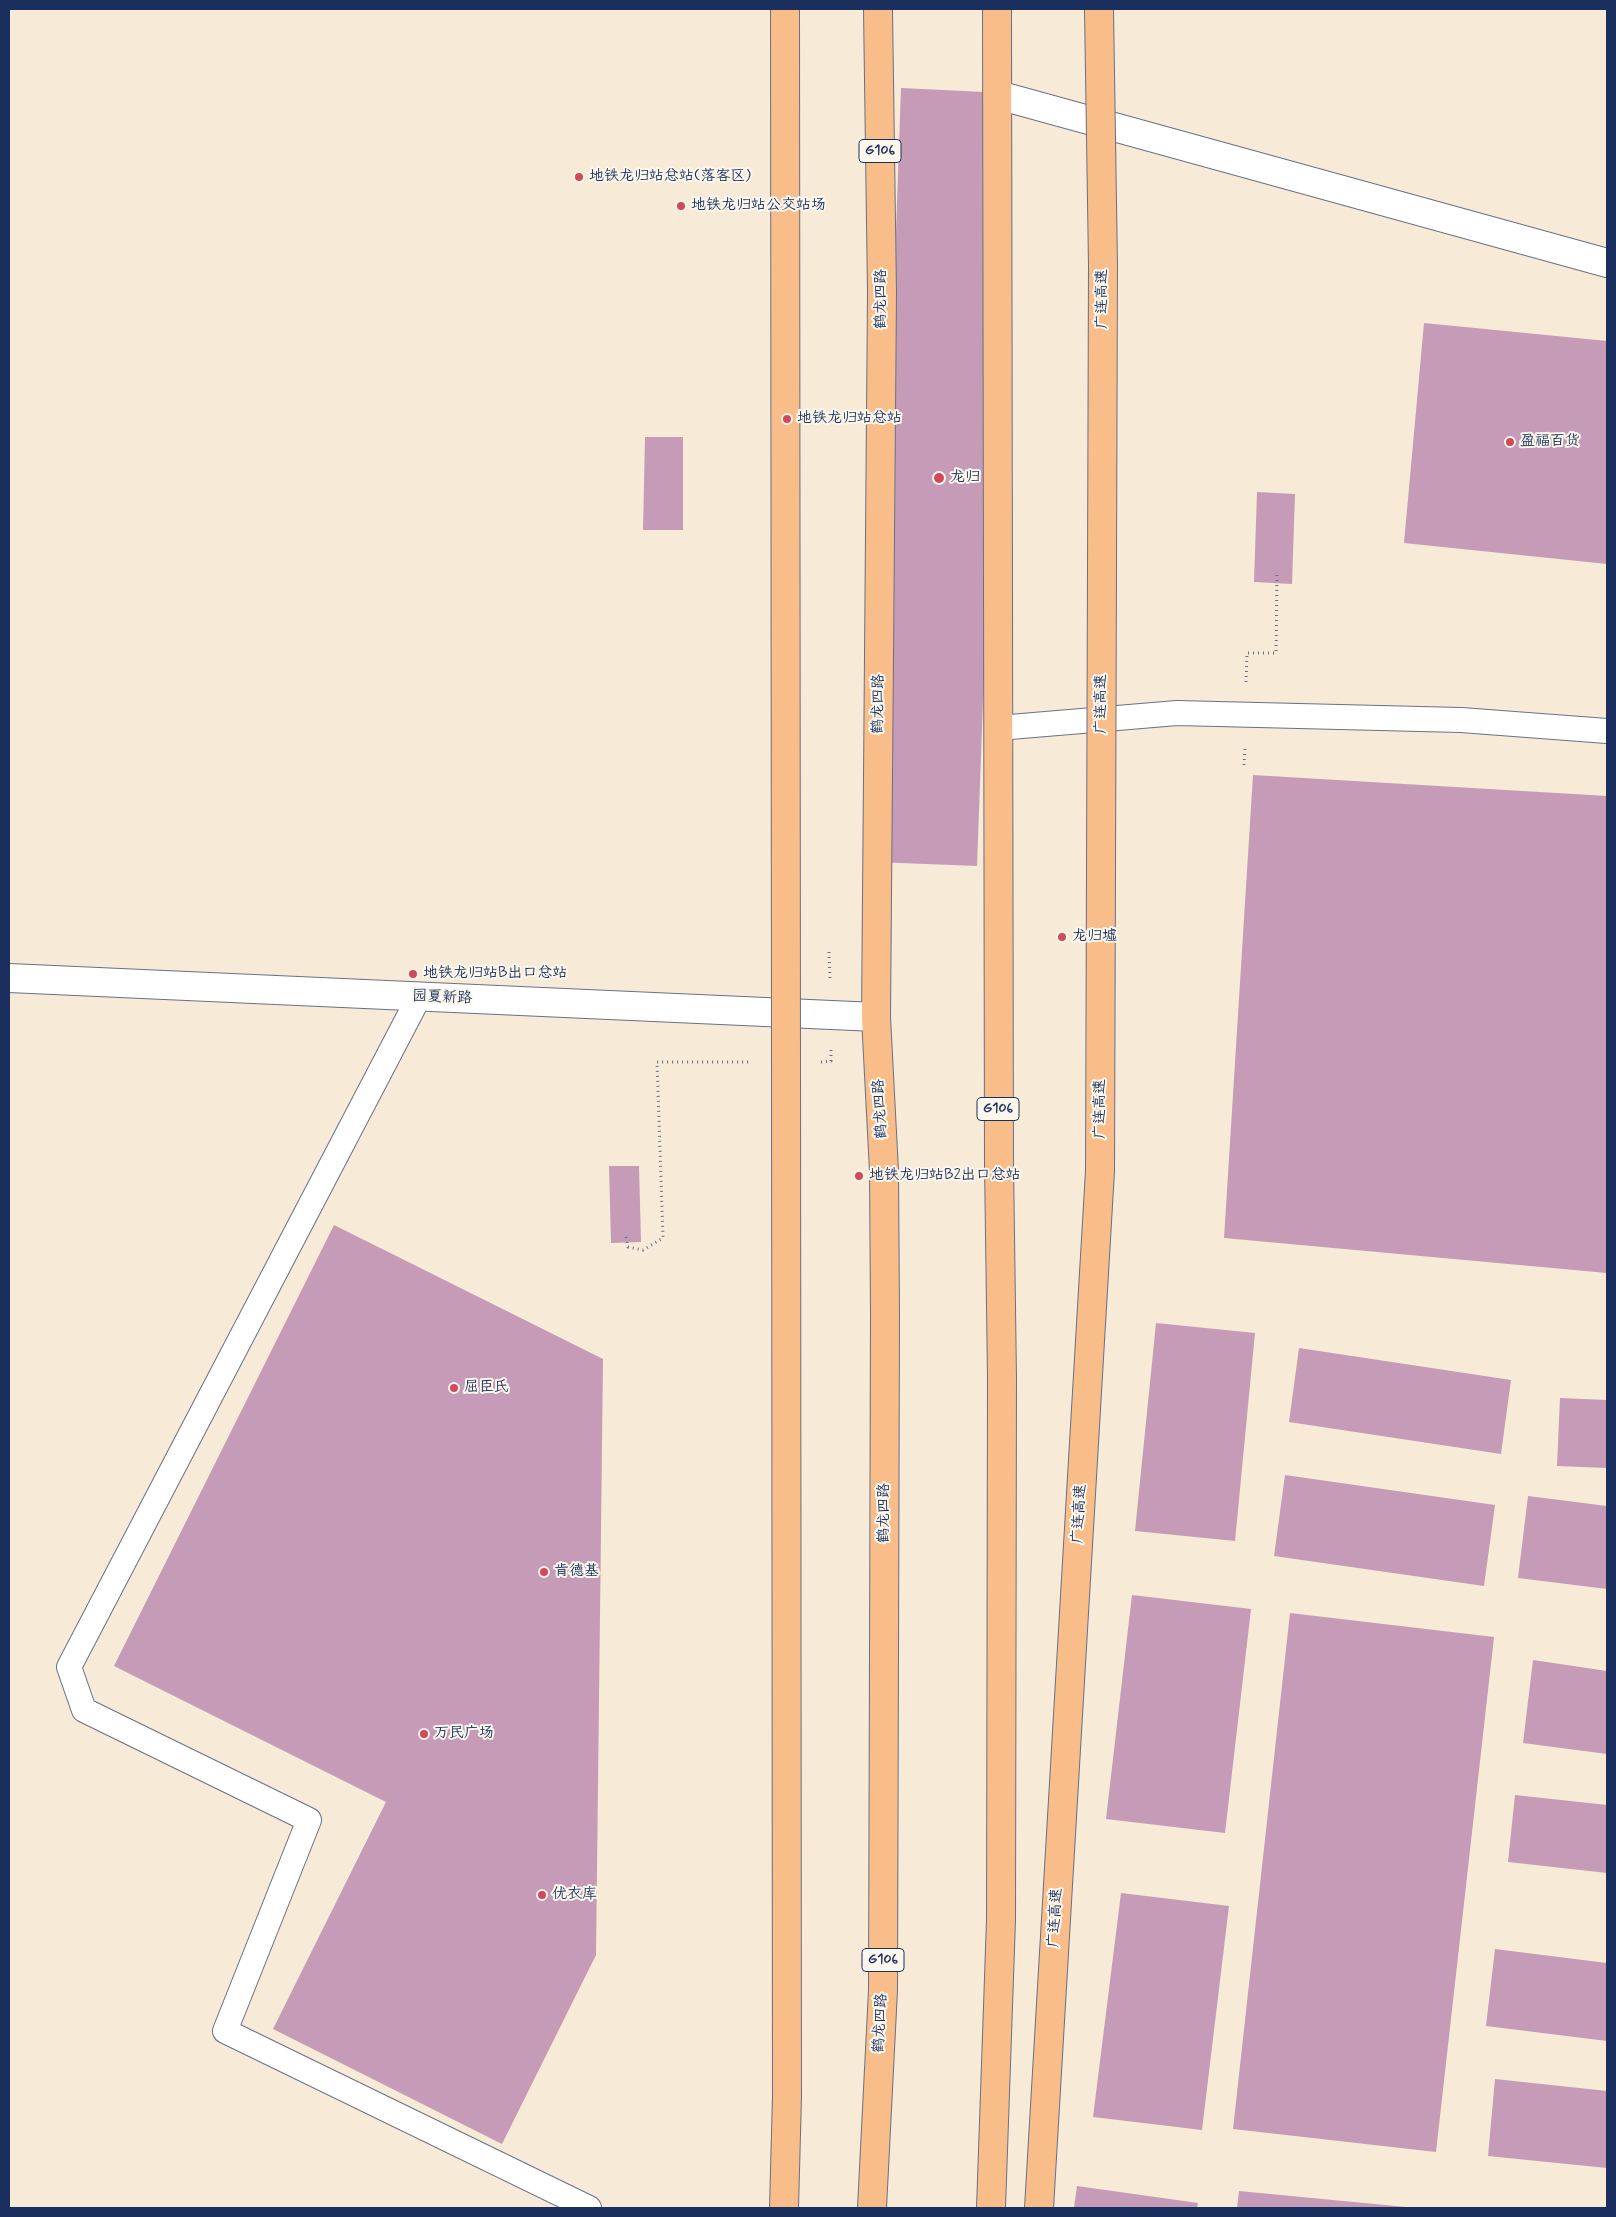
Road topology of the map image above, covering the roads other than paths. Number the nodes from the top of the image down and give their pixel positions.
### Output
1 (785, 9) edge
2 (878, 9) edge
3 (997, 9) edge
4 (1099, 9) edge
5 (998, 95) junction
6 (1607, 263) edge
7 (998, 728) junction
8 (1607, 731) edge
9 (9, 978) edge
10 (419, 997) junction
11 (876, 1017) junction
12 (589, 2208) edge
13 (784, 2208) edge
14 (872, 2208) edge
15 (991, 2208) edge
16 (1039, 2208) edge

1 - 13 highway, bridge
2 - 11 highway, 鹤龙四路 / G106
3 - 5 highway, G106
4 - 16 highway, 广连高速, bridge
5 - 6 street
5 - 7 highway, G106
7 - 8 lane
7 - 15 highway, G106
9 - 10 street, 园夏新路
10 - 11 street, 园夏新路
10 - 12 lane
11 - 14 highway, 鹤龙四路 / G106

